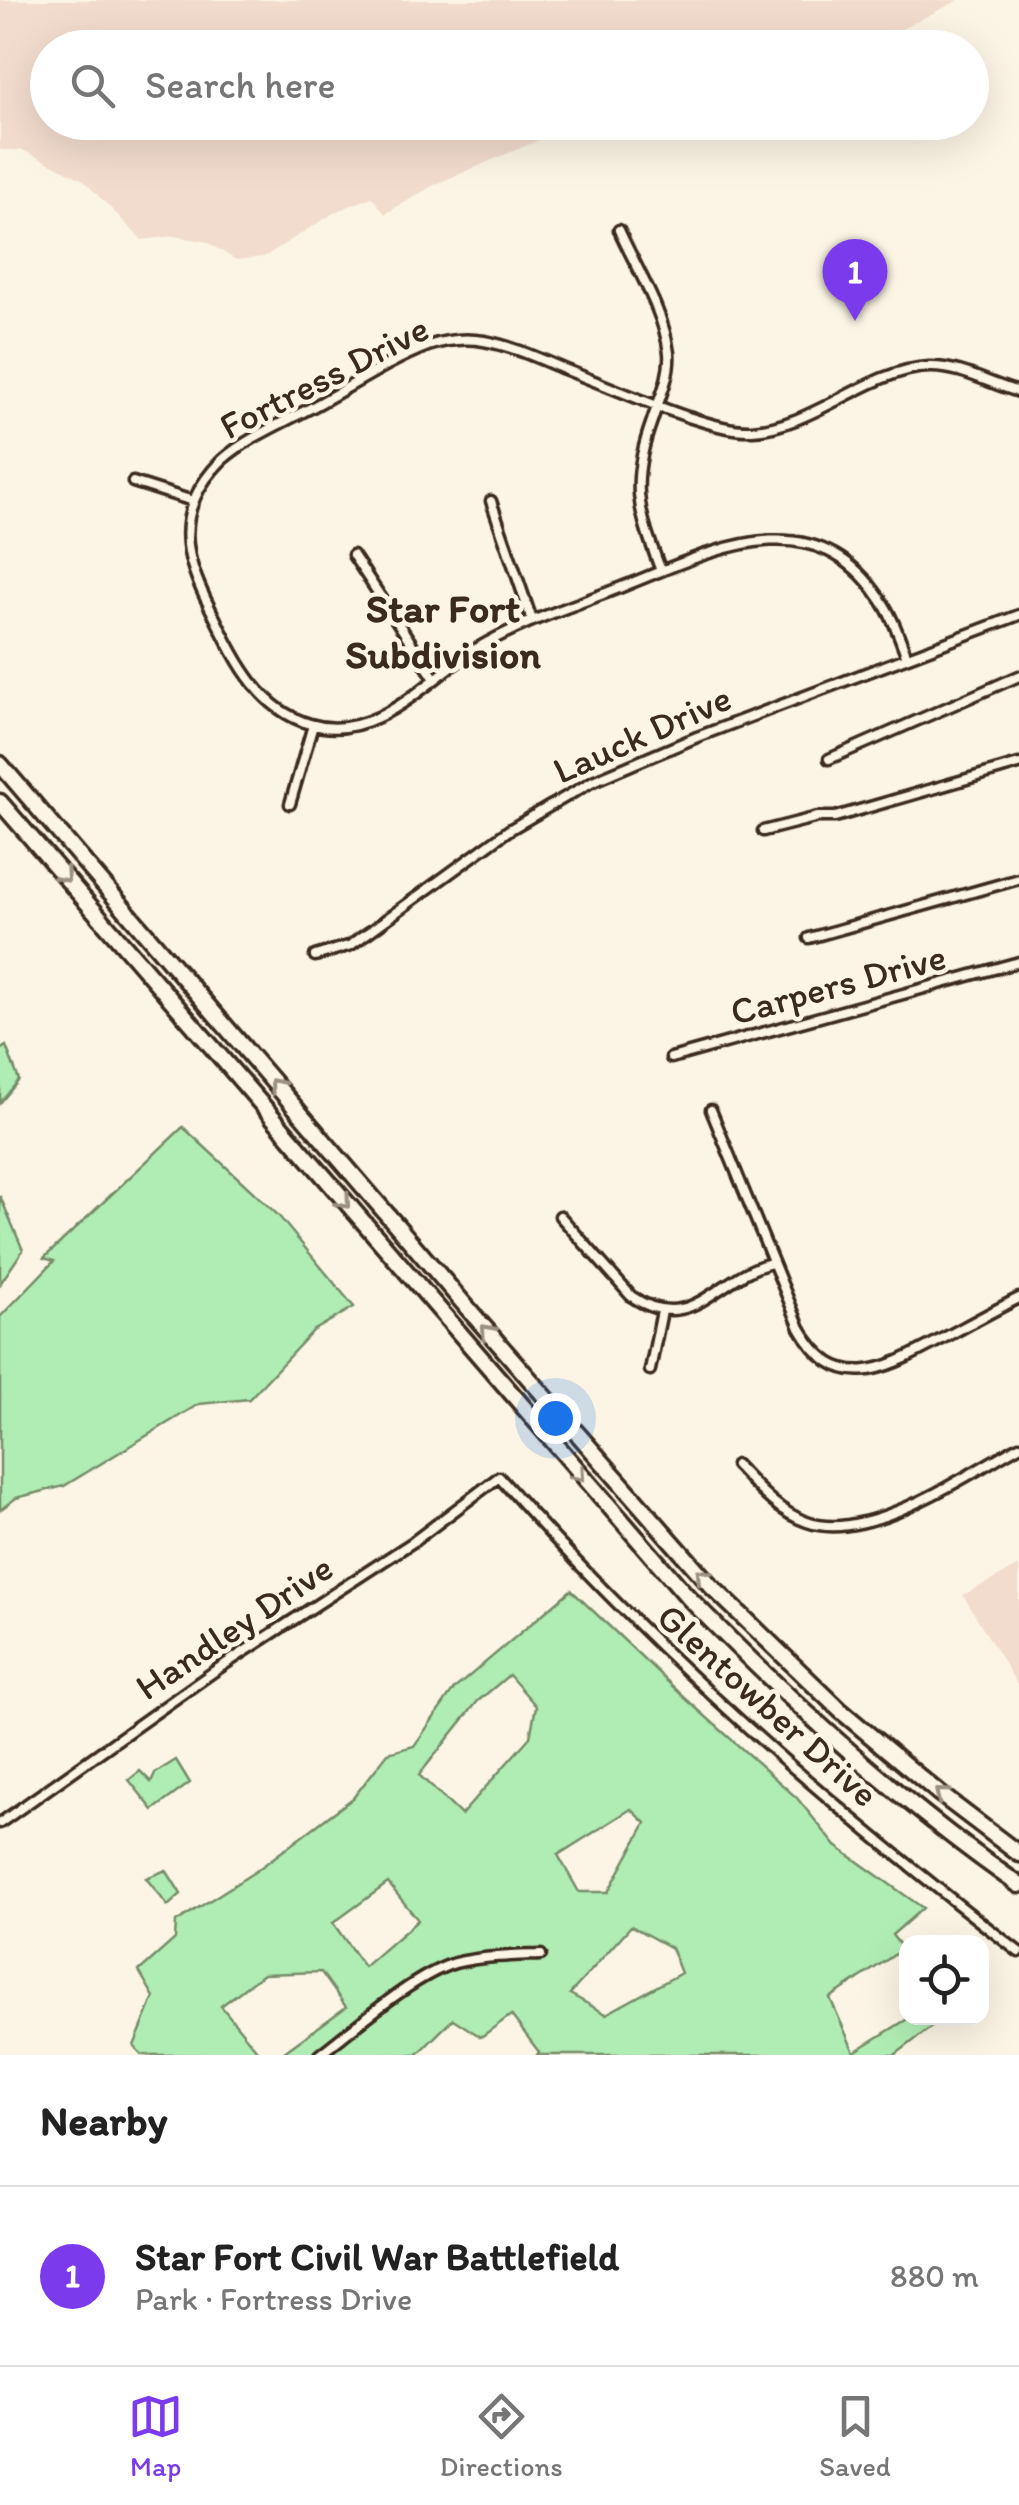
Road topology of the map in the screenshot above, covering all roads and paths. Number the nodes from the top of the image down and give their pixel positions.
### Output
1 (619, 230) dead end
2 (1019, 392) edge
3 (657, 406) junction
4 (133, 482) dead end
5 (490, 500) dead end
6 (193, 501) junction
7 (352, 555) dead end
8 (661, 571) junction
9 (1019, 616) edge
10 (532, 620) junction
11 (907, 656) junction
12 (1019, 676) edge
13 (435, 680) junction
14 (313, 726) junction
15 (830, 759) dead end
16 (0, 764) edge
17 (1019, 764) edge
18 (0, 802) edge
19 (290, 804) dead end
20 (763, 831) dead end
21 (1019, 879) edge
22 (809, 938) dead end
23 (315, 956) dead end
24 (1019, 962) edge
25 (670, 1058) dead end
26 (711, 1110) dead end
27 (560, 1216) dead end
28 (772, 1263) junction
29 (1019, 1298) edge
30 (662, 1311) junction
31 (650, 1370) dead end
32 (1019, 1446) edge
33 (736, 1465) dead end
34 (500, 1477) joint
35 (0, 1823) edge
36 (1019, 1852) edge
37 (1019, 1884) edge
38 (1019, 1952) edge
39 (541, 1955) dead end
40 (319, 2055) edge

1 - 3 street
2 - 3 street, Fortress Drive
3 - 6 street, Fortress Drive
3 - 8 street
4 - 6 street
5 - 10 street
6 - 14 street
7 - 13 street
8 - 10 street
8 - 11 street
9 - 11 street, Lauck Drive
10 - 13 street
11 - 23 street, Lauck Drive
12 - 15 street
13 - 14 street
14 - 19 street
36 -> 16 highway
17 - 20 street
18 -> 37 highway
21 - 22 street
24 - 25 street, Carpers Drive
26 - 28 street
27 - 30 street
28 - 29 street
28 - 30 street
30 - 31 street
32 - 33 street
34 - 35 street, Handley Drive
34 - 38 street, Glentowber Drive
39 - 40 street

